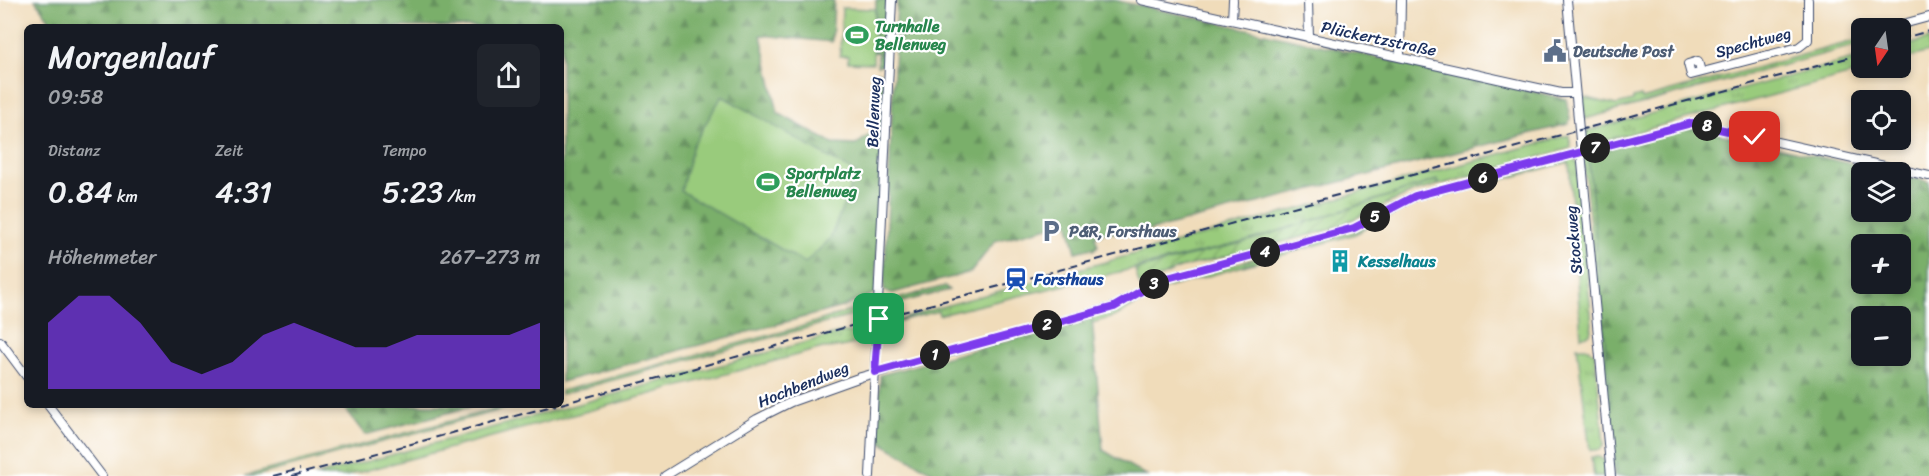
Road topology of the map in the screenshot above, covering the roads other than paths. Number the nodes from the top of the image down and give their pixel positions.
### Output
1 (892, 0) edge
2 (1142, 0) edge
3 (1233, 0) edge
4 (1308, 0) edge
5 (1401, 0) edge
6 (1567, 0) edge
7 (1808, 0) edge
8 (1929, 17) edge
9 (1232, 20) junction
10 (1911, 22) edge
11 (1309, 38) junction
12 (1400, 57) junction
13 (1701, 72) dead end
14 (1575, 93) junction
15 (1580, 152) junction
16 (1929, 176) edge
17 (0, 341) edge
18 (875, 372) junction
19 (24, 373) edge
20 (50, 408) edge
21 (102, 476) edge
22 (665, 476) edge
23 (870, 476) edge
24 (1611, 476) edge

1 - 18 street, Bellenweg
2 - 9 street, Plückertzstraße
3 - 9 street
4 - 11 street
5 - 12 street
6 - 14 street, Stockweg
7 - 13 street, Spechtweg
8 - 10 street
9 - 11 street, Plückertzstraße
11 - 12 street, Plückertzstraße
12 - 14 street, Plückertzstraße
14 - 15 street, Stockweg
15 - 16 street
15 - 18 street, Hochbendweg
15 - 24 street, Stockweg
17 - 19 street
18 - 22 street, Hochbendweg
18 - 23 street, Bellenweg
20 - 21 street

